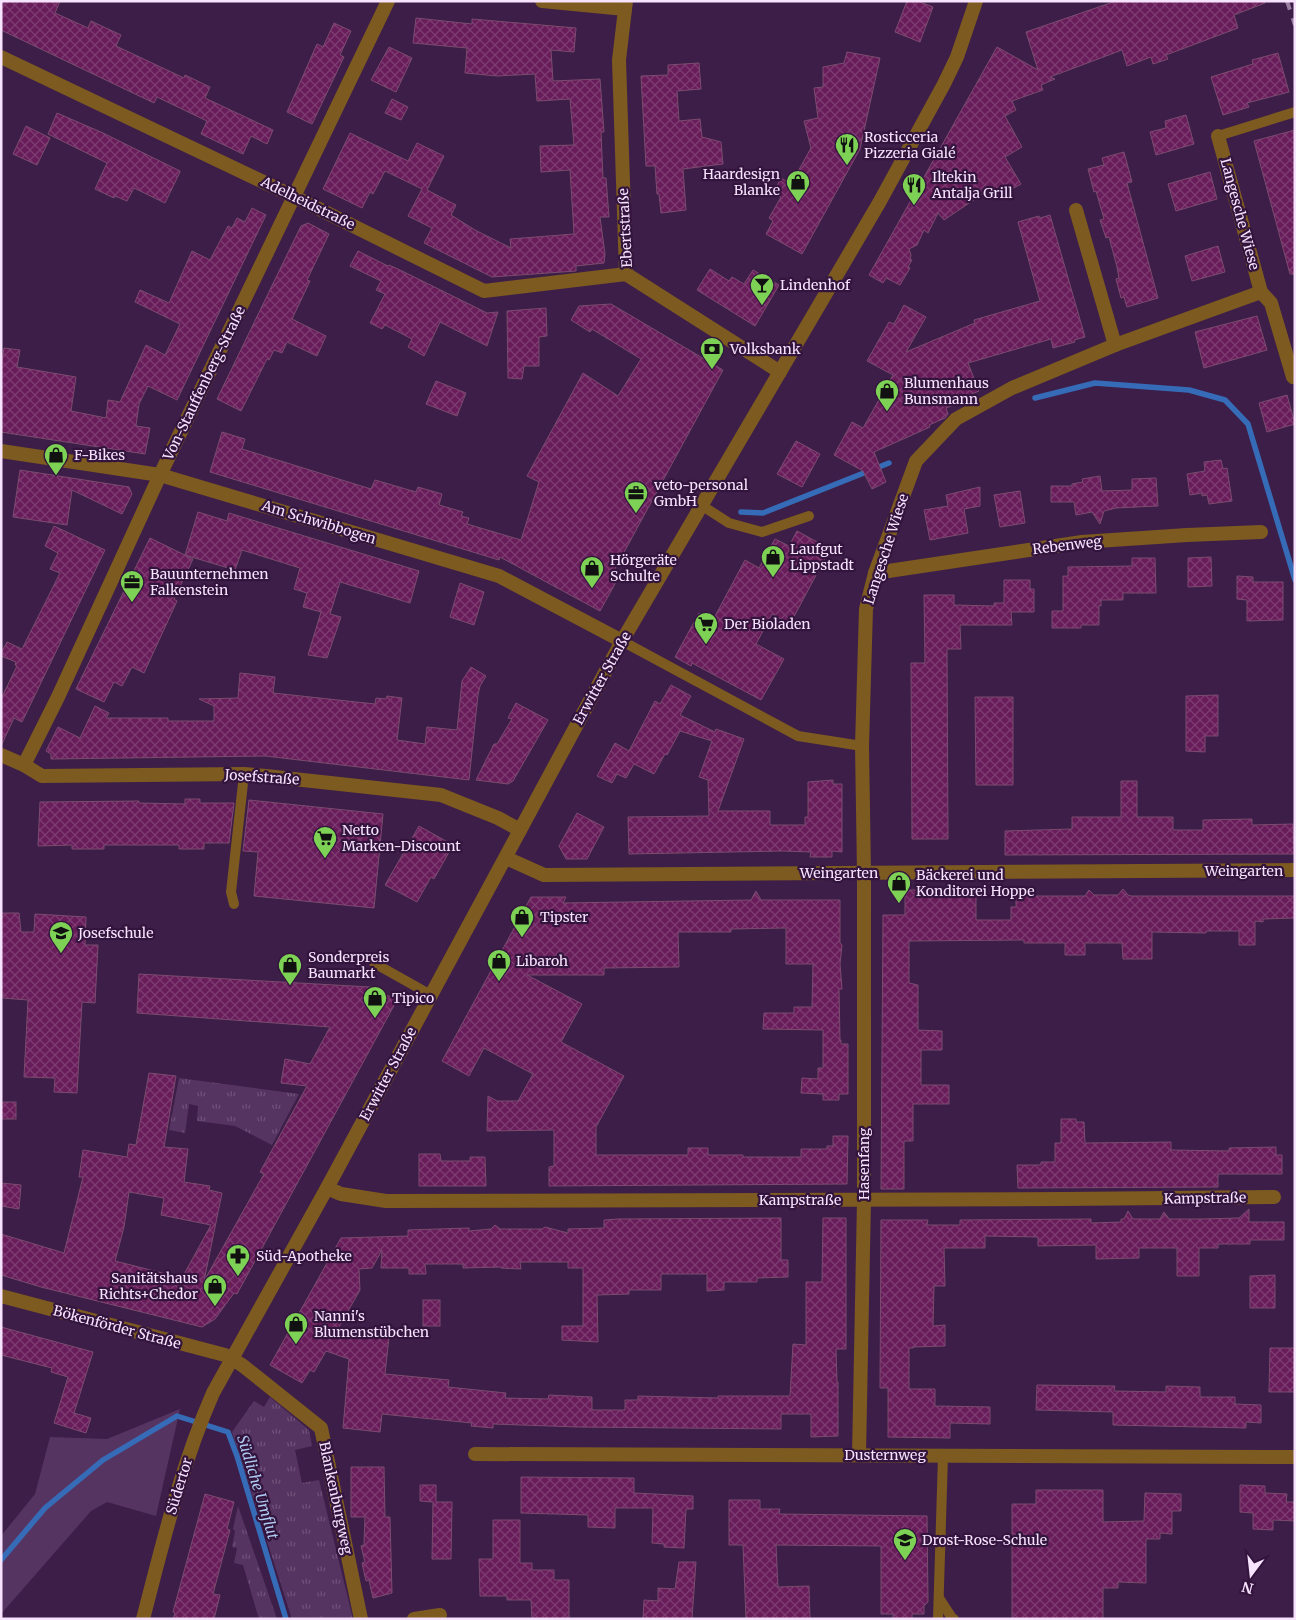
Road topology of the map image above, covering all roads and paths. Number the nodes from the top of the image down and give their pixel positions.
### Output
1 (388, 1) edge
2 (542, 1) edge
3 (976, 1) edge
4 (625, 5) edge
5 (1, 57) edge
6 (1295, 112) edge
7 (1218, 136) joint
8 (293, 196) junction
9 (1076, 210) dead end
10 (626, 274) junction
11 (1262, 292) junction
12 (1115, 345) junction
13 (780, 372) junction
14 (1293, 377) dead end
15 (1, 451) edge
16 (160, 475) junction
17 (702, 505) junction
18 (809, 516) dead end
19 (1261, 532) dead end
20 (876, 573) junction
21 (622, 642) junction
22 (862, 746) junction
23 (1, 755) edge
24 (24, 765) junction
25 (244, 774) junction
26 (520, 830) junction
27 (506, 858) junction
28 (1295, 870) edge
29 (864, 873) junction
30 (234, 904) dead end
31 (374, 963) dead end
32 (431, 996) junction
33 (327, 1188) junction
34 (1274, 1197) dead end
35 (864, 1200) junction
36 (1, 1296) edge
37 (232, 1359) junction
38 (475, 1454) dead end
39 (859, 1455) junction
40 (943, 1456) junction
41 (1295, 1457) edge
42 (939, 1597) junction
43 (440, 1615) dead end
44 (143, 1619) edge
45 (361, 1619) edge
46 (414, 1619) edge
47 (938, 1619) edge
48 (954, 1619) edge

1 - 8 street, Von-Stauffenberg-Straße
2 - 4 street
3 - 13 street, Erwitter Straße
4 - 10 street, Ebertstraße
5 - 8 street, Adelheidstraße
6 - 7 lane
7 - 11 street, Langesche Wiese
8 - 10 street, Adelheidstraße
8 - 16 street, Von-Stauffenberg-Straße
9 - 12 street
10 - 13 street, Ebertstraße
11 - 12 street, Langesche Wiese
11 - 14 street, Langesche Wiese
12 - 20 street, Langesche Wiese
13 - 17 street, Erwitter Straße
15 - 16 street, Am Schwibbogen
16 - 21 street, Am Schwibbogen
16 - 24 street, Von-Stauffenberg-Straße
17 - 18 lane
17 - 21 street, Erwitter Straße
19 - 20 street, Rebenweg
20 - 22 street, Langesche Wiese
21 - 22 lane
21 - 26 street, Erwitter Straße
22 - 29 street, Langesche Wiese
23 - 24 street, Josefstraße
24 - 25 street, Josefstraße
25 - 26 street, Josefstraße
25 - 30 lane
26 - 27 street, Erwitter Straße
27 - 29 street, Weingarten
27 - 32 street, Erwitter Straße
28 - 29 street, Weingarten
29 - 35 street, Hasenfang
31 - 32 lane
32 - 33 street, Erwitter Straße
33 - 35 street, Kampstraße
33 - 37 street, Erwitter Straße
34 - 35 street, Kampstraße
35 - 39 street, Hasenfang
36 - 37 street, Bökenförder Straße
37 - 44 street, Südertor
37 - 45 street, Blankenburgweg
38 - 39 street, Dusternweg
39 - 40 street, Dusternweg
40 - 41 street, Dusternweg
40 - 42 lane
42 - 47 lane
42 - 48 lane
43 - 46 street

